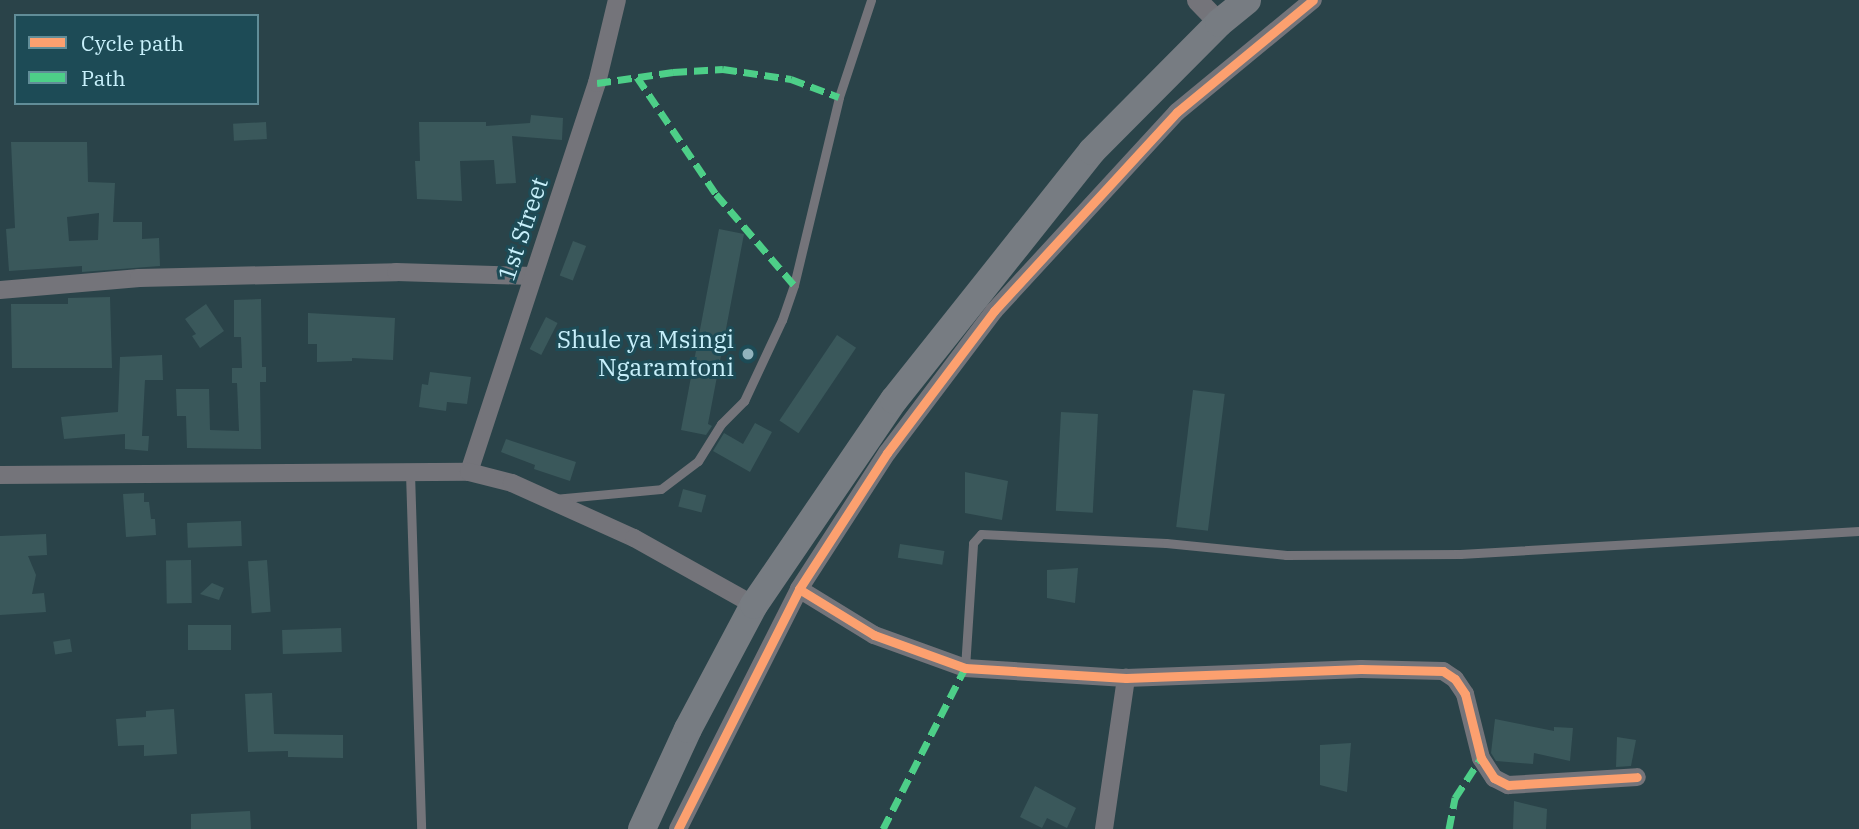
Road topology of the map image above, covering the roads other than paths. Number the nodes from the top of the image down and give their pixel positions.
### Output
1 (617, 0) edge
2 (871, 0) edge
3 (1197, 0) edge
4 (1247, 0) edge
5 (1313, 0) edge
6 (1219, 23) junction
7 (533, 276) junction
8 (0, 290) edge
9 (468, 472) junction
10 (410, 473) junction
11 (0, 475) edge
12 (550, 499) junction
13 (1859, 531) edge
14 (799, 589) junction
15 (754, 605) junction
16 (965, 668) junction
17 (1126, 678) junction
18 (1637, 777) dead end
19 (421, 829) edge
20 (642, 829) edge
21 (678, 829) edge
22 (1104, 829) edge

1 - 7 street, 1st Street
2 - 12 lane
3 - 6 street
4 - 6 highway
5 - 14 street
6 - 15 highway
7 - 8 street
7 - 9 street, 1st Street
9 - 10 street
9 - 12 street
10 - 11 street
10 - 19 lane
12 - 15 street
13 - 16 lane
14 - 16 street
14 - 21 street
15 - 20 highway
16 - 17 street
17 - 18 street
17 - 22 street

